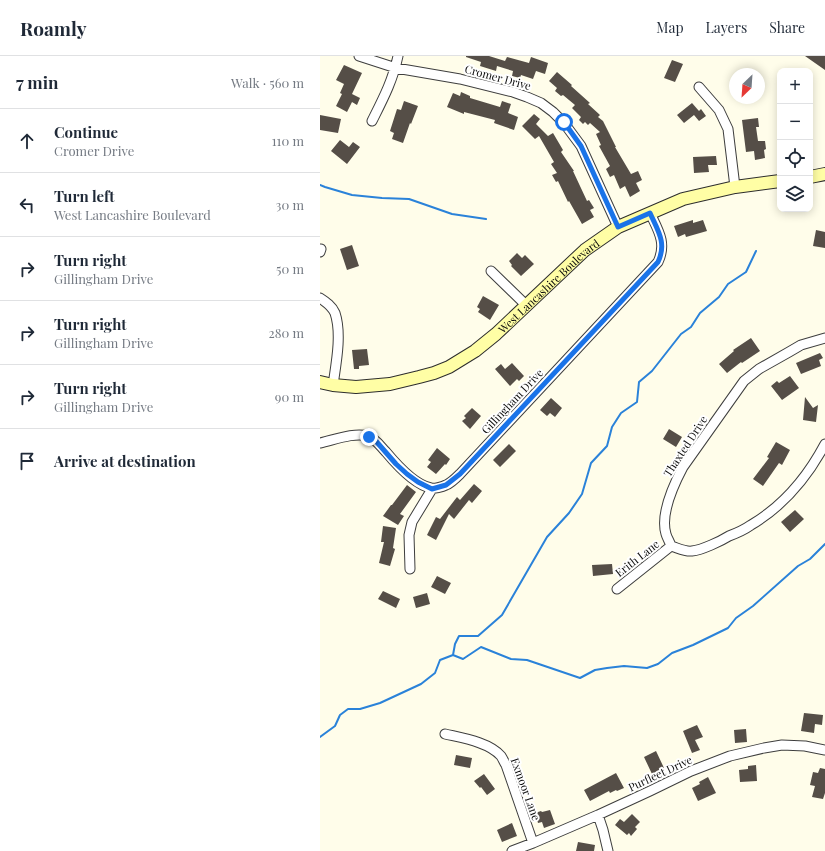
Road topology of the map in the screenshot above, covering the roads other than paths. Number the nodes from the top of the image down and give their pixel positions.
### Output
1 (360, 56) edge
2 (398, 56) edge
3 (396, 68) junction
4 (699, 87) dead end
5 (372, 121) dead end
6 (825, 174) edge
7 (813, 176) edge
8 (777, 181) edge
9 (735, 187) junction
10 (650, 213) junction
11 (618, 227) junction
12 (491, 270) dead end
13 (320, 298) edge
14 (527, 306) junction
15 (825, 338) edge
16 (320, 382) edge
17 (333, 385) junction
18 (320, 443) edge
19 (825, 444) edge
20 (432, 489) junction
21 (671, 546) junction
22 (410, 570) dead end
23 (617, 589) dead end
24 (445, 734) dead end
25 (825, 750) edge
26 (598, 815) junction
27 (533, 843) junction
28 (512, 851) edge
29 (608, 851) edge

1 - 3 street, Cromer Drive
2 - 3 street
3 - 5 street
3 - 11 street, Cromer Drive
4 - 9 street
6 - 7 main road
8 - 9 main road, West Lancashire Boulevard
9 - 10 main road, West Lancashire Boulevard
10 - 11 main road, West Lancashire Boulevard
10 - 20 street, Gillingham Drive
11 - 14 main road, West Lancashire Boulevard
12 - 14 street
13 - 17 street
14 - 17 main road, West Lancashire Boulevard
15 - 21 street, Thaxted Drive
16 - 17 main road, West Lancashire Boulevard
18 - 20 street
19 - 21 street
20 - 22 street
21 - 23 street, Erith Lane
24 - 27 street, Exmoor Lane
25 - 26 street, Purfleet Drive
26 - 27 street, Purfleet Drive
26 - 29 street
27 - 28 street, Purfleet Drive

